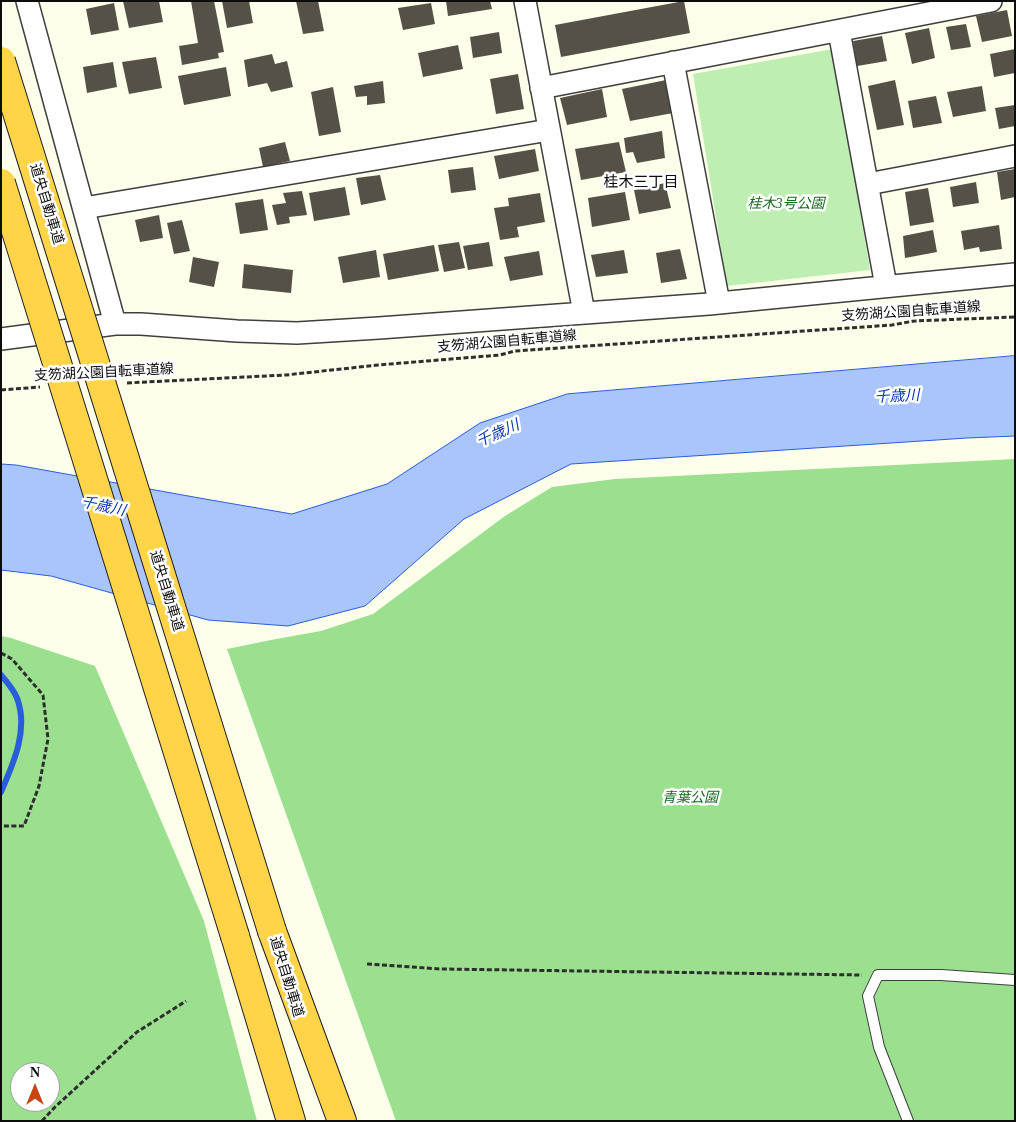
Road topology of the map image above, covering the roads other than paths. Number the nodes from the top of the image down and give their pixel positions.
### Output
1 (27, 1) edge
2 (525, 1) edge
3 (991, 1) edge
4 (839, 30) junction
5 (1, 61) edge
6 (673, 62) junction
7 (541, 88) junction
8 (549, 130) junction
9 (1015, 156) edge
10 (1, 183) edge
11 (868, 184) junction
12 (84, 208) junction
13 (1015, 274) edge
14 (886, 286) junction
15 (719, 303) junction
16 (584, 313) junction
17 (115, 324) junction
18 (2, 337) edge
19 (272, 930) junction
20 (1015, 980) edge
21 (291, 1121) edge
22 (330, 1121) edge
23 (342, 1121) edge
24 (908, 1121) edge

1 - 12 street
2 - 7 street
3 - 4 street
4 - 6 street
4 - 11 street
5 - 19 highway, 道央自動車道, bridge
6 - 7 street
6 - 15 street
7 - 8 street
8 - 12 street
8 - 16 street
9 - 11 street
10 - 21 highway, bridge
11 - 14 street
12 - 17 street
13 - 14 street
14 - 15 street
15 - 16 street
16 - 17 street
17 - 18 street
19 - 22 highway, 道央自動車道
19 - 23 highway
20 - 24 lane

